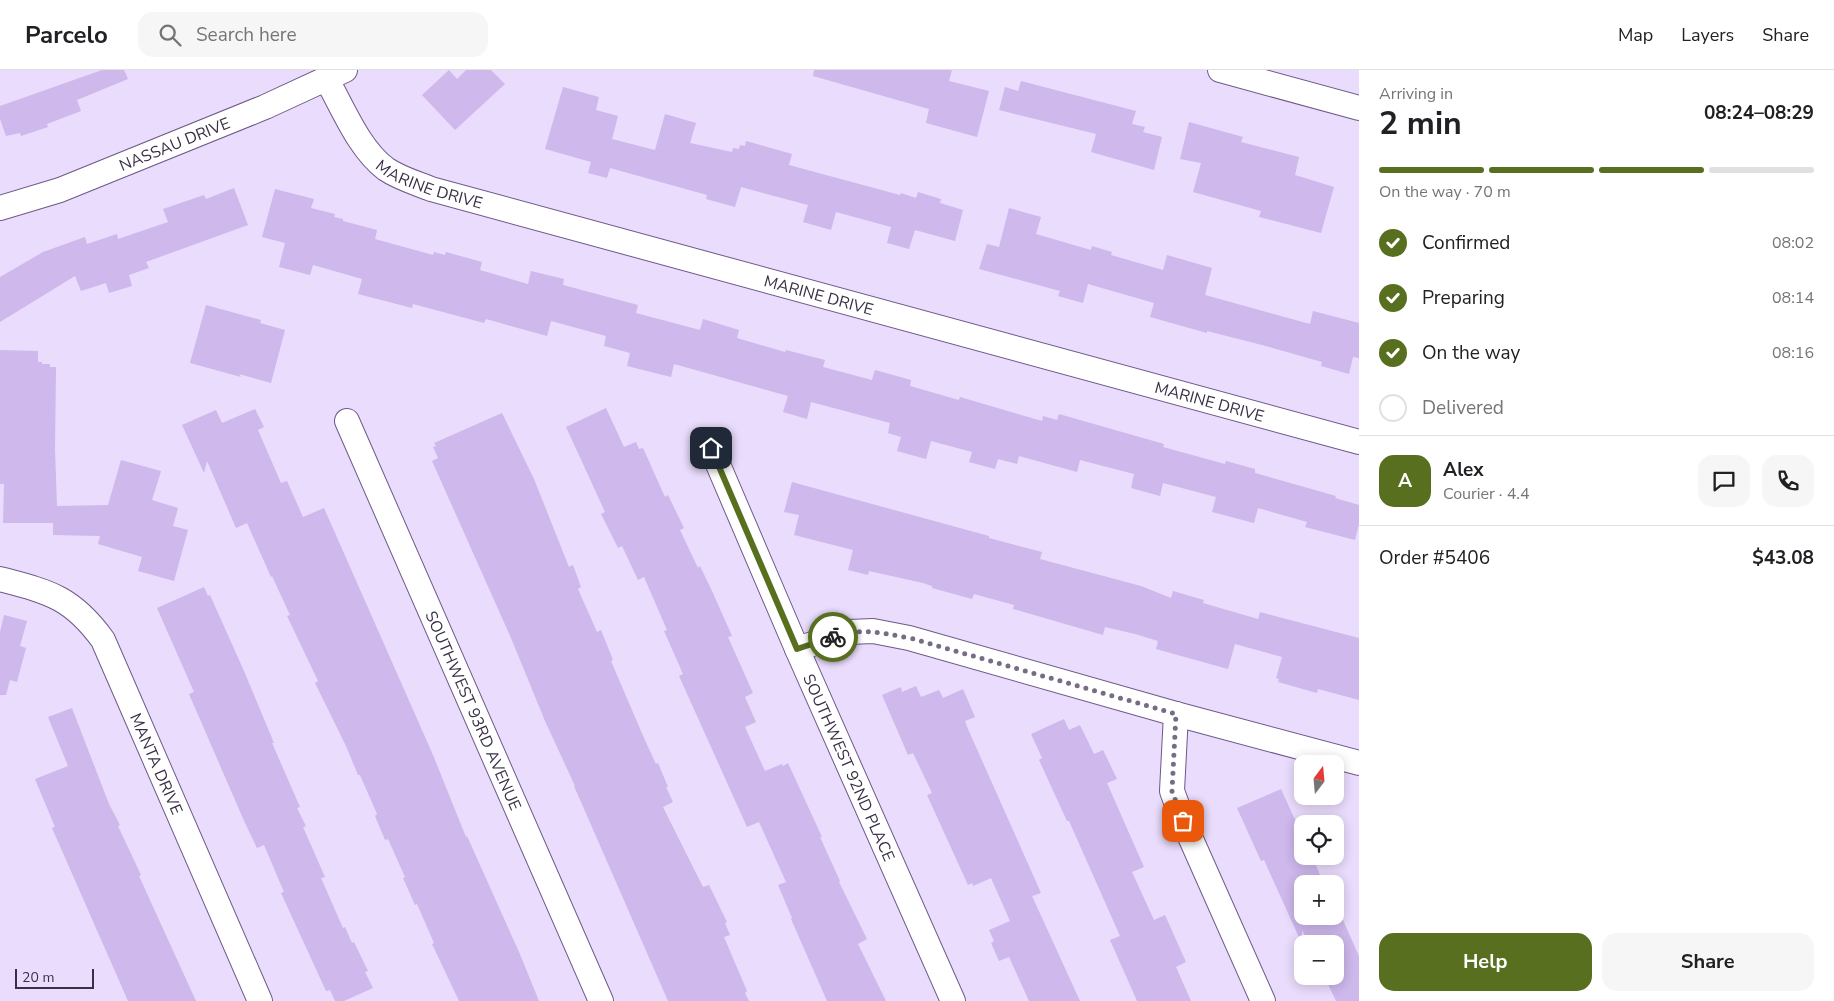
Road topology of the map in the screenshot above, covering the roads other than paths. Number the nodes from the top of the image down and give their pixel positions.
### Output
1 (1220, 70) edge
2 (336, 75) edge
3 (1359, 108) edge
4 (0, 208) edge
5 (347, 420) dead end
6 (1359, 442) edge
7 (711, 448) dead end
8 (0, 579) edge
9 (797, 649) junction
10 (1176, 714) junction
11 (1359, 763) edge
12 (260, 1001) edge
13 (601, 1001) edge
14 (953, 1001) edge
15 (1262, 1001) edge

1 - 3 street
2 - 4 street, NASSAU DRIVE
2 - 6 street, MARINE DRIVE
5 - 13 street, SOUTHWEST 93RD AVENUE
7 - 9 street, SOUTHWEST 92ND PLACE
8 - 12 street, MANTA DRIVE
9 - 10 street
9 - 14 street, SOUTHWEST 92ND PLACE
10 - 11 street
10 - 15 street

